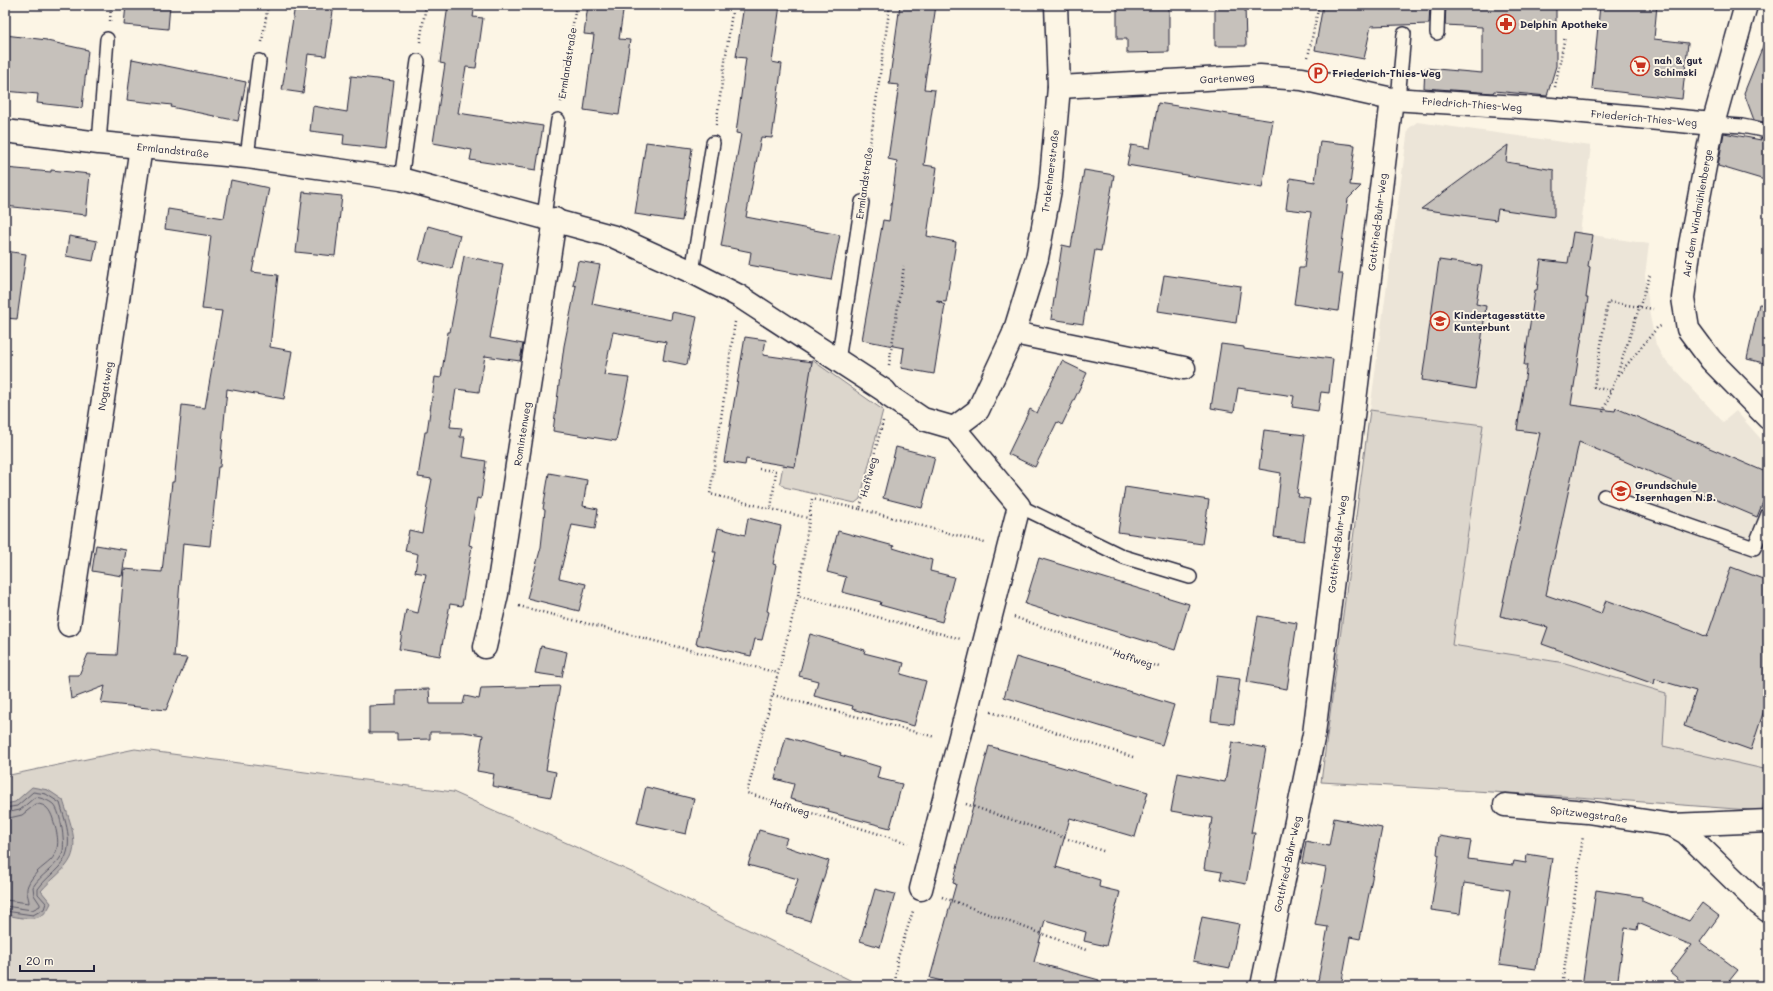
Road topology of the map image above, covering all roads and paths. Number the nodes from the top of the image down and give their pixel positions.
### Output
1 (268, 5) edge
2 (426, 5) edge
3 (576, 5) edge
4 (733, 5) edge
5 (890, 5) edge
6 (1056, 5) edge
7 (1319, 5) edge
8 (1438, 5) edge
9 (1746, 5) edge
10 (1437, 33) dead end
11 (1404, 34) dead end
12 (1565, 36) dead end
13 (107, 39) dead end
14 (1309, 48) dead end
15 (259, 61) joint
16 (418, 61) joint
17 (1060, 87) junction
18 (1395, 99) junction
19 (1551, 109) junction
20 (558, 120) joint
21 (1713, 124) junction
22 (5, 131) edge
23 (1768, 131) edge
24 (99, 143) junction
25 (713, 143) joint
26 (141, 147) junction
27 (246, 157) junction
28 (401, 179) junction
29 (862, 202) joint
30 (549, 218) junction
31 (904, 266) dead end
32 (692, 272) junction
33 (1650, 275) dead end
34 (739, 296) junction
35 (1639, 307) junction
36 (1653, 309) dead end
37 (1686, 315) junction
38 (1014, 333) junction
39 (838, 361) junction
40 (1184, 368) dead end
41 (1616, 378) junction
42 (1610, 391) junction
43 (887, 393) junction
44 (1603, 412) dead end
45 (1768, 418) edge
46 (954, 428) junction
47 (759, 468) dead end
48 (1604, 496) dead end
49 (1019, 506) junction
50 (771, 509) junction
51 (860, 509) junction
52 (1768, 514) edge
53 (808, 518) junction
54 (1009, 549) junction
55 (1190, 578) dead end
56 (798, 596) junction
57 (496, 600) junction
58 (994, 610) junction
59 (69, 626) dead end
60 (985, 645) junction
61 (485, 647) dead end
62 (1159, 667) dead end
63 (778, 673) junction
64 (773, 694) junction
65 (968, 704) junction
66 (959, 743) junction
67 (1133, 757) dead end
68 (945, 796) junction
69 (1505, 805) dead end
70 (1587, 812) junction
71 (1768, 821) edge
72 (1672, 825) junction
73 (931, 850) junction
74 (1106, 852) dead end
75 (921, 889) junction
76 (1765, 902) edge
77 (1086, 950) dead end
78 (894, 986) edge
79 (1262, 986) edge
80 (1562, 986) edge

1 - 15 path
2 - 16 path
3 - 20 path, Ermlandstraße
4 - 25 path
5 - 29 path, Ermlandstraße
6 - 17 street, Trakehnerstraße
7 - 14 path
8 - 10 lane
9 - 21 street, Auf dem Windmühlenberge
11 - 18 lane
12 - 19 path
13 - 24 lane
15 - 27 lane
16 - 28 lane
17 - 18 street, Gartenweg
17 - 38 street, Trakehnerstraße
18 - 19 street, Friedrich-Thies-Weg
18 - 79 street, Gottfried-Buhr-Weg
19 - 21 street, Friederich-Thies-Weg
20 - 30 lane
21 - 23 lane
21 - 37 street, Auf dem Windmühlenberge
22 - 24 street, Ermlandstraße
24 - 26 street, Ermlandstraße
25 - 32 lane
26 - 27 street, Ermlandstraße
26 - 59 street, Nogatweg
27 - 28 street, Ermlandstraße
28 - 30 street, Ermlandstraße
29 - 39 lane, Ermlandstraße
30 - 32 street, Ermlandstraße
30 - 57 street, Romintenweg
31 - 43 path
32 - 34 street, Ermlandstraße
33 - 35 path
34 - 39 street, Ermlandstraße
34 - 50 path
35 - 36 path
35 - 41 path
35 - 42 path
37 - 41 path
37 - 45 street, Auf dem Windmühlenberge
38 - 40 street
38 - 46 street, Trakehnerstraße
39 - 43 street, Ermlandstraße
41 - 42 path
42 - 44 path
43 - 46 street, Ermlandstraße
43 - 51 path, Haffweg
46 - 49 street
47 - 50 path
48 - 52 lane
49 - 54 street
49 - 55 lane
50 - 53 path
51 - 53 path, Haffweg
51 - 54 path
53 - 56 path, Haffweg
54 - 58 street
56 - 60 path
56 - 63 path, Haffweg
57 - 61 street, Romintenweg
57 - 63 path
58 - 60 street
58 - 62 path, Haffweg
60 - 65 street
63 - 64 path, Haffweg
64 - 66 path
64 - 73 path, Haffweg
65 - 66 street
65 - 67 path
66 - 68 street
68 - 73 street
68 - 74 path
69 - 70 street, Spitzwegstraße
70 - 72 street, Spitzwegstraße
70 - 80 path
71 - 72 street, Spitzwegstraße
72 - 76 street, Spitzwegstraße
73 - 75 street
75 - 77 path
75 - 78 path

